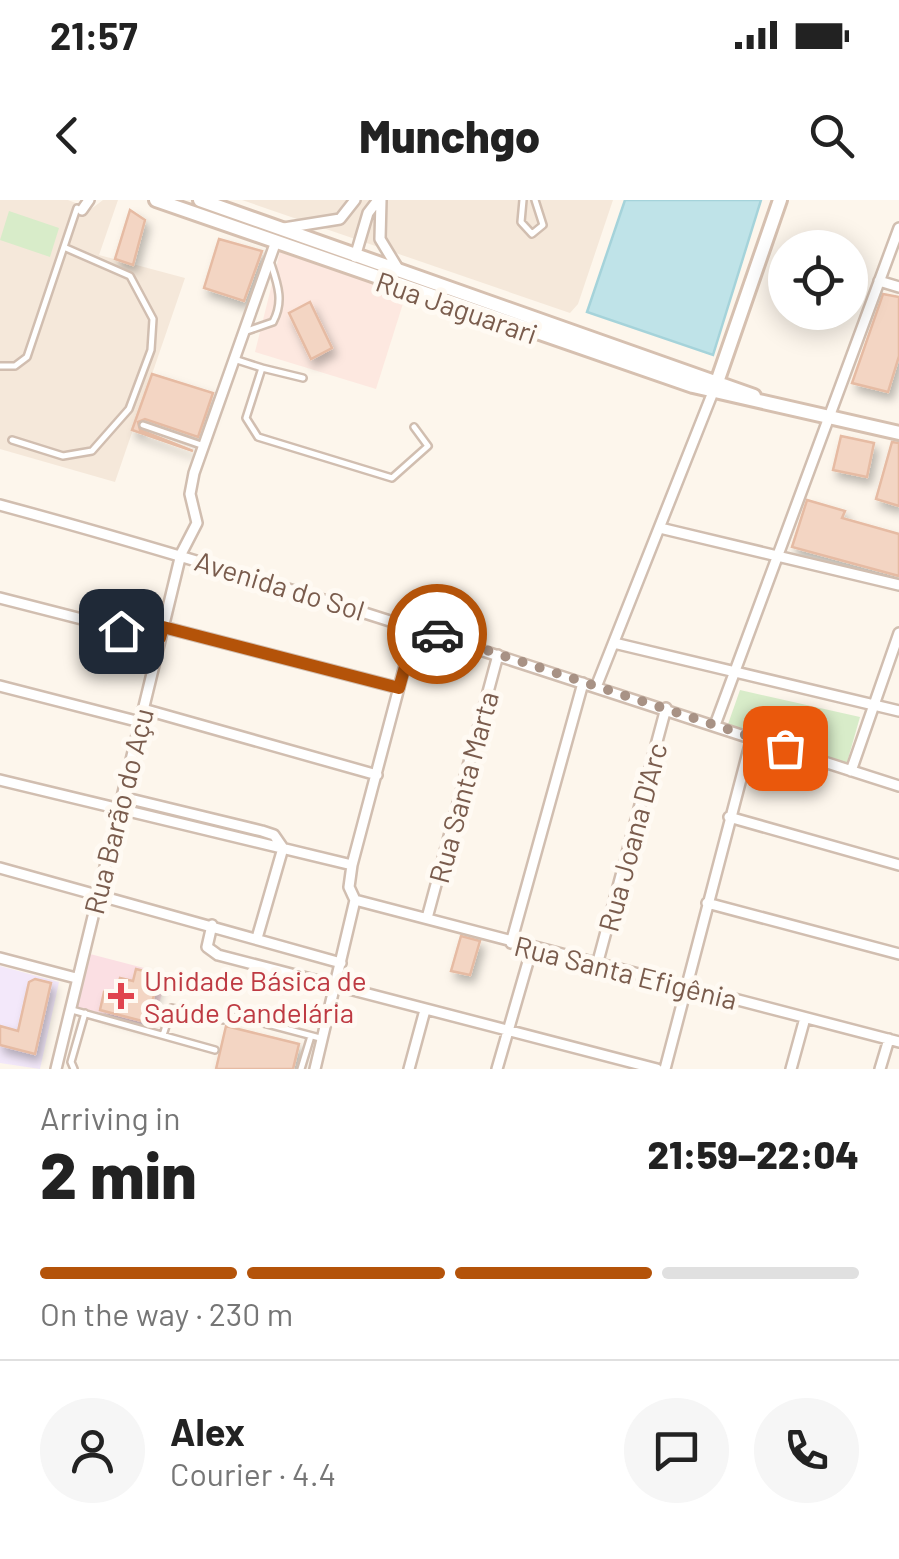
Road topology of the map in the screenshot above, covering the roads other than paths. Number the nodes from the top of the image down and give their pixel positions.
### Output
1 (90, 200) edge
2 (156, 200) edge
3 (200, 200) edge
4 (356, 200) edge
5 (379, 200) edge
6 (522, 200) edge
7 (534, 200) edge
8 (780, 200) edge
9 (79, 206) edge
10 (275, 228) junction
11 (899, 228) edge
12 (275, 244) junction
13 (66, 248) junction
14 (355, 255) junction
15 (270, 258) junction
16 (397, 267) junction
17 (350, 270) junction
18 (879, 282) junction
19 (899, 286) edge
20 (244, 332) junction
21 (234, 359) junction
22 (0, 366) edge
23 (262, 368) junction
24 (303, 378) dead end
25 (716, 386) junction
26 (826, 417) junction
27 (142, 425) dead end
28 (414, 427) dead end
29 (899, 433) edge
30 (12, 440) dead end
31 (204, 446) junction
32 (0, 505) edge
33 (660, 528) junction
34 (181, 554) junction
35 (776, 557) junction
36 (899, 585) edge
37 (0, 598) edge
38 (163, 627) junction
39 (416, 627) junction
40 (899, 633) edge
41 (160, 638) junction
42 (614, 642) junction
43 (498, 655) junction
44 (732, 673) junction
45 (582, 682) junction
46 (0, 686) edge
47 (596, 687) junction
48 (399, 688) junction
49 (874, 706) junction
50 (143, 708) junction
51 (666, 708) junction
52 (899, 711) edge
53 (140, 722) junction
54 (715, 725) junction
55 (752, 737) junction
56 (851, 771) junction
57 (376, 775) junction
58 (0, 780) edge
59 (899, 786) edge
60 (122, 797) junction
61 (118, 812) junction
62 (730, 817) junction
63 (283, 848) junction
64 (352, 864) junction
65 (899, 866) edge
66 (0, 868) edge
67 (98, 894) junction
68 (354, 900) junction
69 (707, 903) junction
70 (427, 918) junction
71 (212, 924) junction
72 (257, 938) junction
73 (511, 943) junction
74 (532, 948) junction
75 (899, 954) edge
76 (0, 958) edge
77 (341, 963) junction
78 (597, 966) junction
79 (76, 978) junction
80 (336, 985) junction
81 (686, 988) junction
82 (69, 1009) junction
83 (425, 1010) junction
84 (85, 1013) junction
85 (237, 1016) dead end
86 (805, 1018) junction
87 (223, 1020) dead end
88 (507, 1030) junction
89 (163, 1035) junction
90 (310, 1036) junction
91 (323, 1039) junction
92 (894, 1041) edge
93 (215, 1050) dead end
94 (56, 1069) edge
95 (74, 1069) edge
96 (301, 1069) edge
97 (315, 1069) edge
98 (410, 1069) edge
99 (498, 1069) edge
100 (657, 1069) edge
101 (665, 1069) edge
102 (791, 1069) edge
103 (880, 1069) edge

1 - 9 street
2 - 12 main road, Rua Jaguarari
3 - 10 main road, Rua Jaguarari
4 - 10 street
5 - 14 street
5 - 16 street
6 - 7 lane
8 - 25 main road
9 - 13 lane
10 - 14 main road, Rua Jaguarari
11 - 18 street
12 - 15 street
12 - 17 main road, Rua Jaguarari
13 - 22 lane
13 - 30 lane
14 - 16 main road, Rua Jaguarari
14 - 17 street
15 - 20 street
15 - 20 lane
16 - 25 main road, Rua Jaguarari
17 - 25 main road, Rua Jaguarari
18 - 19 street
18 - 26 street
20 - 21 street
21 - 23 lane
21 - 31 street
23 - 24 lane
23 - 28 lane
25 - 26 main road, Rua Jaguarari
25 - 33 street
26 - 29 main road, Rua Jaguarari
26 - 35 street
27 - 31 lane
31 - 34 street, Rua Barão do Açu
32 - 34 street, Avenida do Sol
33 - 35 street
33 - 42 street
34 - 38 street, Rua Barão do Açu
34 - 39 street, Avenida do Sol
35 - 36 street
35 - 44 street
37 - 41 street
38 - 41 street, Rua Barão do Açu
38 - 48 street
39 - 43 street, Avenida do Sol
39 - 48 street
40 - 49 street
41 - 50 street, Rua Barão do Açu
42 - 44 street
42 - 47 street
43 - 45 street, Avenida do Sol
43 - 70 street, Rua Santa Marta
44 - 49 street
44 - 54 street
45 - 47 street, Avenida do Sol
45 - 73 street
46 - 53 street
47 - 51 street, Avenida do Sol
48 - 57 street
49 - 52 street
49 - 56 street
50 - 53 street, Rua Barão do Açu
50 - 57 street
51 - 54 street, Avenida do Sol
51 - 78 street, Rua Joana D'Arc
53 - 60 street, Rua Barão do Açu
54 - 55 street, Avenida do Sol
55 - 56 street, Avenida do Sol
55 - 62 street
56 - 59 street, Avenida do Sol
57 - 64 street
58 - 61 street
60 - 61 street, Rua Barão do Açu
60 - 63 street
61 - 63 street
61 - 67 street, Rua Barão do Açu
62 - 65 street
62 - 69 street
63 - 64 street
63 - 72 street
64 - 68 street
66 - 67 street
67 - 71 street
67 - 79 street, Rua Barão do Açu
68 - 70 street, Rua Santa Efigênia
68 - 77 street
69 - 75 street
69 - 81 street
70 - 73 street, Rua Santa Efigênia
71 - 72 street
71 - 80 street
72 - 77 street
73 - 74 street, Rua Santa Efigênia
74 - 78 street, Rua Santa Efigênia
74 - 88 street
76 - 79 street
77 - 80 street
78 - 81 street, Rua Santa Efigênia
79 - 82 street, Rua Barão do Açu
80 - 83 street
80 - 91 street
81 - 86 street, Rua Santa Efigênia
81 - 101 street
82 - 84 lane
82 - 94 street, Rua Barão do Açu
83 - 88 street
83 - 98 street
84 - 89 lane
84 - 95 lane
85 - 90 lane
86 - 92 street, Rua Santa Efigênia
86 - 102 street
87 - 89 lane
88 - 99 street
88 - 100 street
89 - 93 lane
90 - 91 lane
90 - 96 lane
91 - 97 street
92 - 103 street

